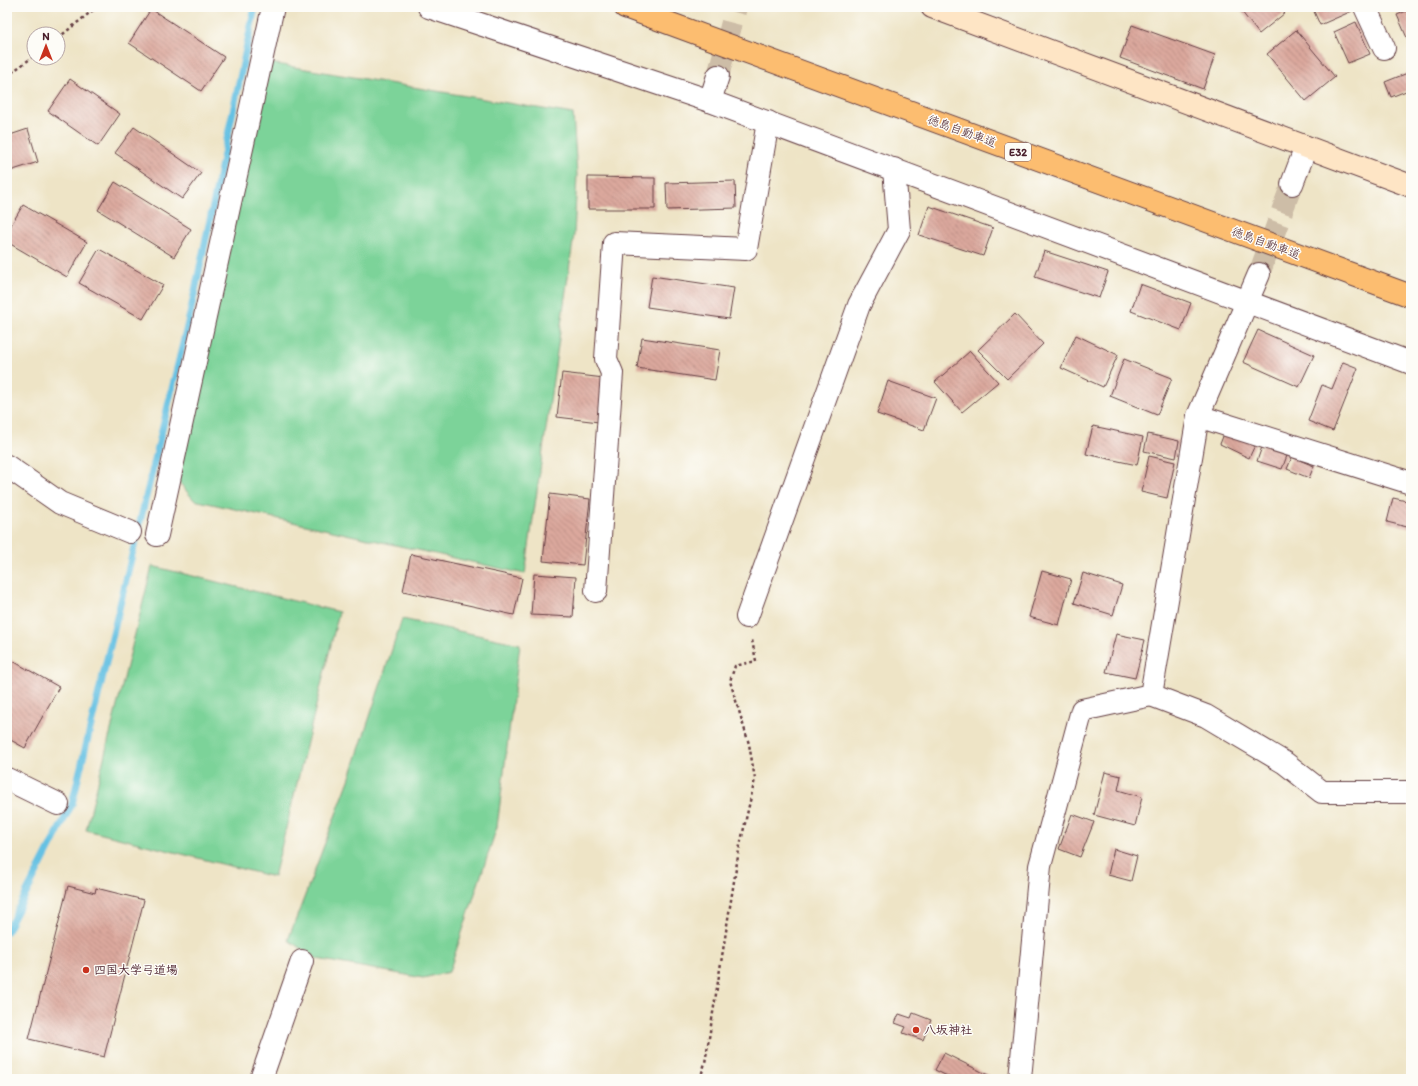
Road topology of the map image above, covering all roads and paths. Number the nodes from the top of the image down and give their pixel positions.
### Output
1 (97, 7) edge
2 (273, 7) edge
3 (429, 7) edge
4 (625, 7) edge
5 (932, 7) edge
6 (1365, 7) edge
7 (66, 32) edge
8 (1384, 48) dead end
9 (26, 62) edge
10 (7, 76) edge
11 (718, 76) tunnel mouth
12 (710, 101) junction
13 (768, 122) junction
14 (1306, 147) junction
15 (894, 169) junction
16 (1292, 184) tunnel mouth
17 (1411, 186) edge
18 (1259, 274) tunnel mouth
19 (1411, 296) edge
20 (1249, 301) junction
21 (1411, 363) edge
22 (1198, 416) junction
23 (7, 466) edge
24 (1411, 483) edge
25 (130, 532) dead end
26 (157, 534) dead end
27 (596, 591) dead end
28 (747, 617) joint
29 (1151, 695) junction
30 (7, 779) edge
31 (1411, 792) edge
32 (58, 804) dead end
33 (302, 962) dead end
34 (261, 1079) edge
35 (700, 1079) edge
36 (1020, 1079) edge

1 - 7 path
2 - 26 street
3 - 12 street
4 - 19 highway, 徳島自動車道 / E32
5 - 14 street
6 - 8 street
9 - 10 path
11 - 12 street
12 - 13 street
13 - 15 street
13 - 27 street
14 - 16 street
14 - 17 street
15 - 20 street
15 - 28 street
18 - 20 street
20 - 21 street
20 - 22 street
22 - 24 street
22 - 29 street
23 - 25 street
28 - 35 path
29 - 31 street
29 - 36 street
30 - 32 street
33 - 34 street

